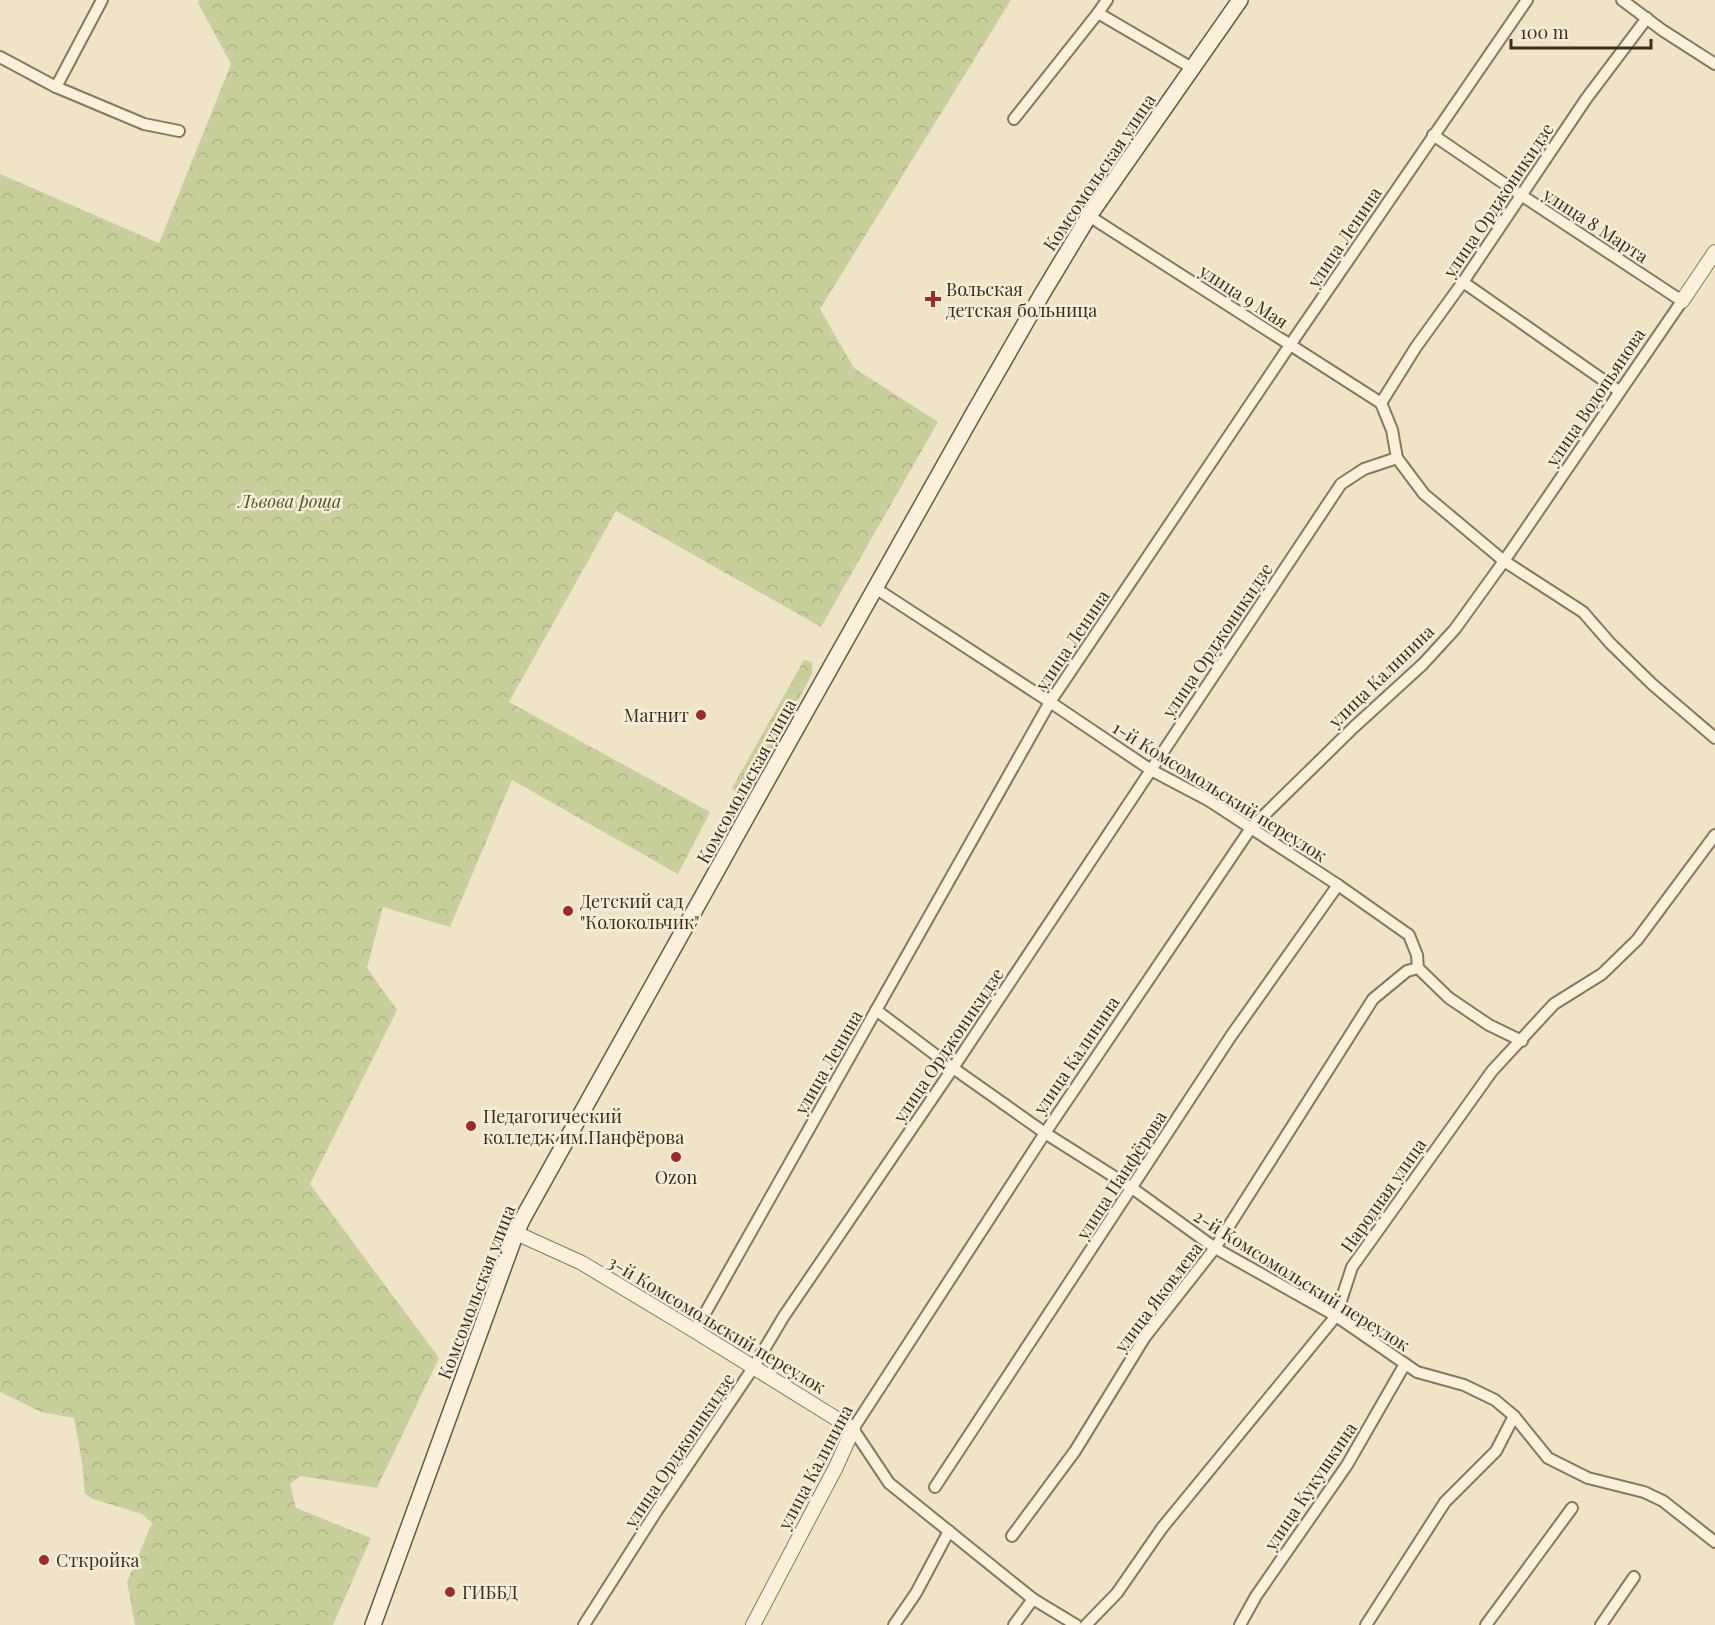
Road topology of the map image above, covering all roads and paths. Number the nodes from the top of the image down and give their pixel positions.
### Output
1 (102, 0) edge
2 (1107, 0) edge
3 (1240, 0) edge
4 (1527, 0) edge
5 (1622, 0) edge
6 (1098, 13) junction
7 (1647, 18) junction
8 (0, 57) edge
9 (1715, 64) edge
10 (1192, 68) junction
11 (56, 87) junction
12 (1014, 119) dead end
13 (179, 131) dead end
14 (1433, 135) junction
15 (1521, 195) junction
16 (1089, 216) junction
17 (1715, 252) edge
18 (1463, 282) junction
19 (1682, 301) junction
20 (1290, 345) junction
21 (1620, 391) junction
22 (1381, 403) junction
23 (1397, 458) junction
24 (1504, 561) junction
25 (875, 588) junction
26 (1050, 702) junction
27 (1715, 738) edge
28 (1151, 770) junction
29 (1251, 828) junction
30 (1715, 835) edge
31 (1338, 885) junction
32 (1418, 968) junction
33 (876, 1011) junction
34 (1522, 1041) junction
35 (952, 1068) junction
36 (1045, 1133) junction
37 (1132, 1188) junction
38 (516, 1233) junction
39 (1215, 1248) junction
40 (1336, 1316) junction
41 (695, 1331) junction
42 (1405, 1364) junction
43 (753, 1368) junction
44 (1514, 1416) junction
45 (853, 1429) junction
46 (935, 1487) dead end
47 (1572, 1508) dead end
48 (949, 1531) junction
49 (1012, 1536) dead end
50 (1715, 1542) edge
51 (1634, 1577) dead end
52 (1033, 1599) junction
53 (373, 1625) edge
54 (584, 1625) edge
55 (753, 1625) edge
56 (894, 1625) edge
57 (1014, 1625) edge
58 (1076, 1625) edge
59 (1086, 1625) edge
60 (1240, 1625) edge
61 (1365, 1625) edge
62 (1486, 1625) edge
63 (1601, 1625) edge

1 - 11 street
2 - 6 street
3 - 10 main road, Комсомольская улица
4 - 14 street, улица Ленина
5 - 7 street
6 - 10 street
6 - 12 street
7 - 9 street
7 - 15 street, улица Орджоникидзе
8 - 11 street
10 - 16 main road, Комсомольская улица
11 - 13 street
14 - 15 street, улица 8 Марта
14 - 20 street, улица Ленина
15 - 18 street, улица Орджоникидзе
15 - 19 street, улица 8 Марта
16 - 20 street, улица 9 Мая
16 - 25 main road, Комсомольская улица
17 - 19 street, улица Водопьянова
18 - 21 street
18 - 22 street, улица Орджоникидзе
19 - 21 street, улица Водопьянова
20 - 22 street, улица 9 Мая
20 - 26 street, улица Ленина
21 - 24 street, улица Водопьянова
22 - 23 street
23 - 24 street
23 - 28 street, улица Орджоникидзе
24 - 27 street
24 - 29 street, улица Калинина
25 - 26 street, 1-й Комсомольский переулок
25 - 38 main road, Комсомольская улица
26 - 28 street, 1-й Комсомольский переулок
26 - 33 street, улица Ленина
28 - 29 street, 1-й Комсомольский переулок
28 - 35 street, улица Орджоникидзе
29 - 31 street, 1-й Комсомольский переулок
29 - 36 street, улица Калинина
30 - 34 street, Народная улица
31 - 32 street, 1-й Комсомольский переулок
31 - 37 street, улица Панфёрова
32 - 34 street
32 - 39 street, улица Яковлева
33 - 35 street, 2-й Комсомольский переулок
33 - 41 street, улица Ленина
34 - 40 street, Народная улица
35 - 36 street, 2-й Комсомольский переулок
35 - 43 street, улица Орджоникидзе
36 - 37 street, 2-й Комсомольский переулок
36 - 45 street, улица Калинина
37 - 39 street, 2-й Комсомольский переулок
37 - 46 street, улица Панфёрова
38 - 41 street, 3-й Комсомольский переулок
38 - 53 main road, Комсомольская улица
39 - 40 street, 2-й Комсомольский переулок
39 - 49 street, улица Яковлева
40 - 42 street, 2-й Комсомольский переулок
40 - 59 street, Народная улица
41 - 43 street, 3-й Комсомольский переулок
42 - 44 street, 2-й Комсомольский переулок
42 - 60 street, улица Кукушкина
43 - 45 street, 3-й Комсомольский переулок
43 - 54 street, улица Орджоникидзе
44 - 50 street, 2-й Комсомольский переулок
44 - 61 street
45 - 48 street, 3-й Комсомольский переулок
45 - 55 street, улица Калинина
47 - 62 street
48 - 52 street, 3-й Комсомольский переулок
48 - 56 street
51 - 63 street
52 - 57 street
52 - 58 street, 3-й Комсомольский переулок

